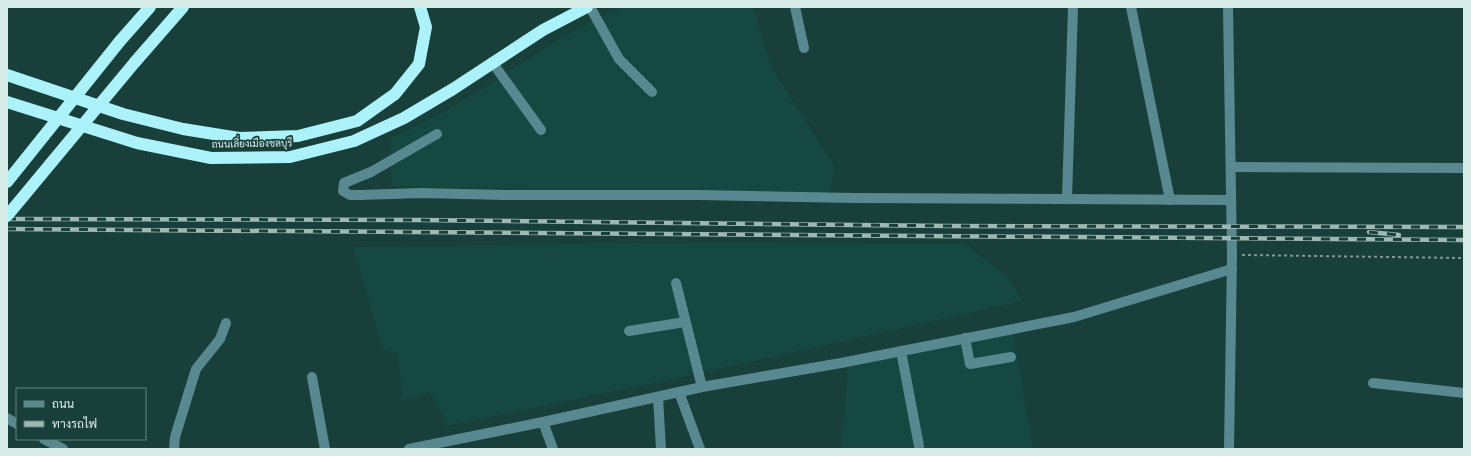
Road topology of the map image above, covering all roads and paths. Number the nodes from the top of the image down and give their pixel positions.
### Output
1 (150, 7) edge
2 (183, 7) edge
3 (420, 7) edge
4 (587, 7) edge
5 (590, 7) edge
6 (796, 7) edge
7 (1073, 7) edge
8 (1131, 7) edge
9 (1228, 7) edge
10 (804, 48) dead end
11 (492, 62) junction
12 (7, 75) edge
13 (652, 92) dead end
14 (7, 102) edge
15 (541, 130) dead end
16 (438, 134) dead end
17 (1232, 167) junction
18 (1464, 168) edge
19 (7, 182) edge
20 (1067, 198) junction
21 (1170, 200) junction
22 (1231, 200) junction
23 (7, 216) edge
24 (1232, 255) junction
25 (1464, 258) edge
26 (1232, 269) junction
27 (676, 283) dead end
28 (685, 322) junction
29 (226, 323) dead end
30 (629, 331) dead end
31 (965, 338) junction
32 (901, 351) junction
33 (1011, 357) dead end
34 (312, 377) dead end
35 (1374, 383) dead end
36 (702, 387) junction
37 (679, 392) junction
38 (1464, 393) edge
39 (658, 397) junction
40 (7, 418) edge
41 (543, 422) junction
42 (16, 423) edge
43 (47, 444) edge
44 (919, 446) dead end
45 (63, 449) edge
46 (174, 449) edge
47 (325, 449) edge
48 (409, 449) edge
49 (553, 449) edge
50 (661, 449) edge
51 (700, 449) edge
52 (1230, 449) edge

1 - 19 highway, bridge
2 - 23 highway, bridge
3 - 12 highway
4 - 11 highway, ถนนเลี่ยงเมืองชลบุรี
5 - 13 street
6 - 10 street
7 - 20 street
8 - 21 street
9 - 17 street
11 - 14 highway, ถนนเลี่ยงเมืองชลบุรี
11 - 15 street
16 - 20 street
17 - 18 street
17 - 22 street
20 - 21 street
21 - 22 street
22 - 24 street
24 - 25 path
24 - 26 street
26 - 31 street
26 - 52 street
27 - 28 street
28 - 30 street
28 - 36 street
29 - 46 street
31 - 32 street
31 - 33 street
32 - 36 street
32 - 44 street
34 - 47 street
35 - 38 street
36 - 37 street
37 - 39 street
37 - 51 street
39 - 41 street
39 - 50 street
40 - 42 street
41 - 48 street
41 - 49 street
43 - 45 street

